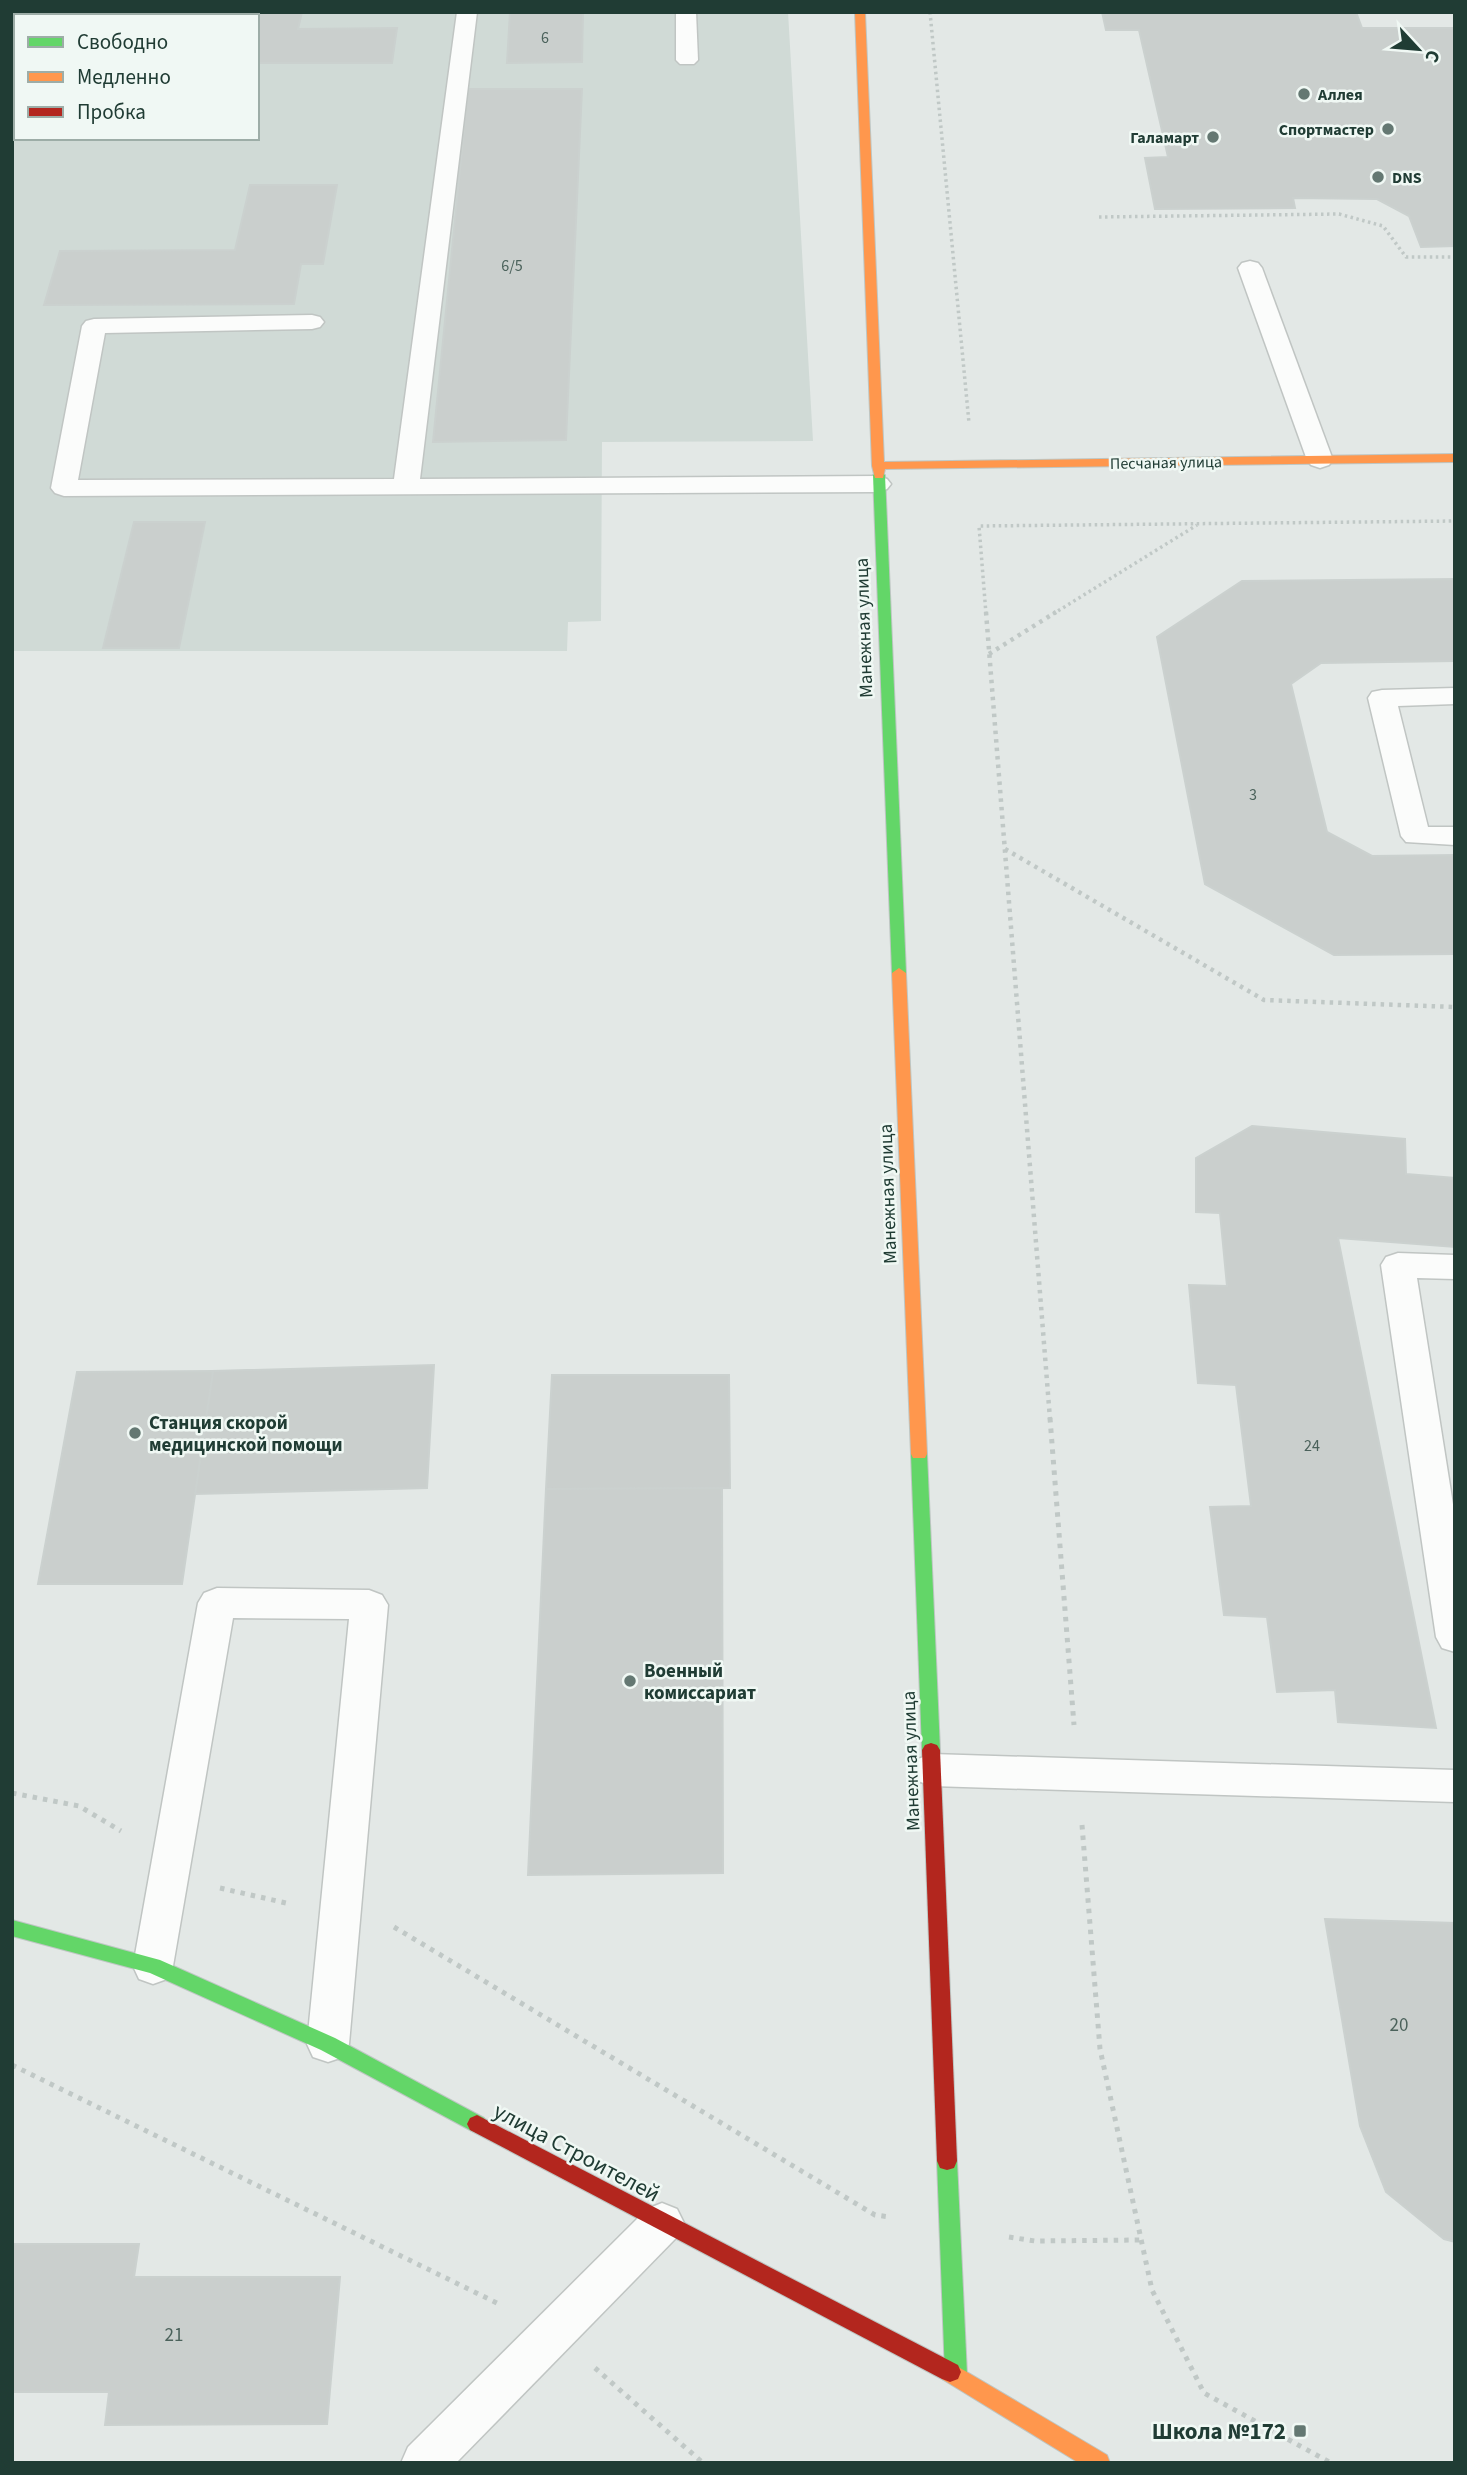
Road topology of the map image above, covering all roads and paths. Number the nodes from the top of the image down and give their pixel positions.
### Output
1 (467, 12) edge
2 (686, 12) edge
3 (860, 12) edge
4 (930, 12) edge
5 (687, 60) dead end
6 (1099, 217) dead end
7 (1455, 257) edge
8 (1250, 268) dead end
9 (312, 322) dead end
10 (969, 425) dead end
11 (1455, 458) edge
12 (1320, 460) junction
13 (878, 475) junction
14 (406, 486) junction
15 (1455, 522) edge
16 (1198, 525) junction
17 (989, 654) junction
18 (1455, 696) edge
19 (1455, 836) edge
20 (1004, 848) junction
21 (1455, 1007) edge
22 (1455, 1267) edge
23 (1455, 1637) edge
24 (932, 1770) junction
25 (1078, 1774) junction
26 (1455, 1786) edge
27 (12, 1793) edge
28 (173, 1862) junction
29 (340, 1915) junction
30 (12, 1928) edge
31 (153, 1966) junction
32 (328, 2044) junction
33 (12, 2064) edge
34 (662, 2223) junction
35 (950, 2227) junction
36 (1141, 2240) junction
37 (554, 2332) junction
38 (956, 2375) junction
39 (425, 2463) edge
40 (703, 2463) edge
41 (1099, 2463) edge
42 (1331, 2463) edge

1 - 14 lane
2 - 5 lane
3 - 13 street, Манежная улица
4 - 10 path
6 - 7 path
8 - 12 lane
9 - 14 lane
11 - 12 street, Песчаная улица
12 - 13 street, Песчаная улица
13 - 14 lane
13 - 24 street, Манежная улица
15 - 16 path
16 - 17 path
16 - 17 path
17 - 20 path
18 - 19 lane
20 - 21 path
20 - 25 path
22 - 23 lane
24 - 25 lane
24 - 35 street, Манежная улица
25 - 26 lane
25 - 36 path
27 - 28 path
28 - 29 path
28 - 29 lane
28 - 31 lane
29 - 32 lane
29 - 35 path
30 - 31 street, улица Строителей
31 - 32 street, улица Строителей
32 - 34 street, улица Строителей
33 - 37 path
34 - 37 lane
34 - 38 street, улица Строителей
35 - 36 path
35 - 38 street, Манежная улица
36 - 42 path
37 - 39 lane
37 - 40 path
38 - 41 street, улица Строителей

